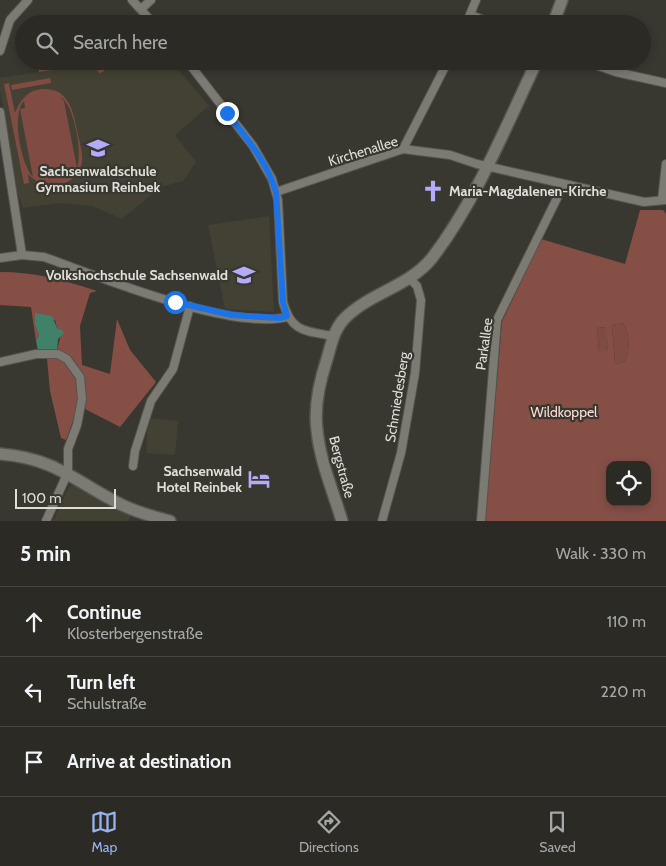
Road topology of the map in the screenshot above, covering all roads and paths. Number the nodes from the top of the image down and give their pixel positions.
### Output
1 (28, 0) edge
2 (132, 0) edge
3 (151, 0) edge
4 (476, 0) edge
5 (562, 0) edge
6 (141, 9) junction
7 (471, 14) edge
8 (146, 15) edge
9 (556, 15) edge
10 (0, 51) edge
11 (194, 70) edge
12 (443, 70) edge
13 (533, 70) edge
14 (610, 70) edge
15 (666, 83) edge
16 (0, 112) edge
17 (403, 149) junction
18 (666, 164) edge
19 (487, 166) junction
20 (564, 184) junction
21 (276, 192) junction
22 (664, 200) edge
23 (22, 255) junction
24 (0, 258) edge
25 (409, 278) junction
26 (190, 306) junction
27 (287, 316) junction
28 (333, 336) junction
29 (0, 362) edge
30 (0, 454) edge
31 (133, 466) dead end
32 (68, 472) junction
33 (46, 521) edge
34 (170, 521) edge
35 (342, 521) edge
36 (382, 521) edge
37 (480, 521) edge

1 - 10 street
2 - 6 street
3 - 6 street
4 - 7 street
5 - 9 main road
6 - 8 street
11 - 21 street
12 - 17 street
13 - 19 main road
14 - 15 street
16 - 23 street
17 - 19 street, Kirchenallee
17 - 21 street, Kirchenallee
18 - 22 street
19 - 20 street, Kirchenallee
19 - 25 main road
20 - 22 street, Kirchenallee
20 - 37 street, Parkallee
21 - 27 street
23 - 24 street
23 - 26 street
25 - 28 main road
25 - 36 street, Schmiedesberg
26 - 27 street
26 - 31 street
27 - 28 street
28 - 35 main road, Bergstraße
29 - 32 street
30 - 32 main road
32 - 33 street
32 - 34 main road

